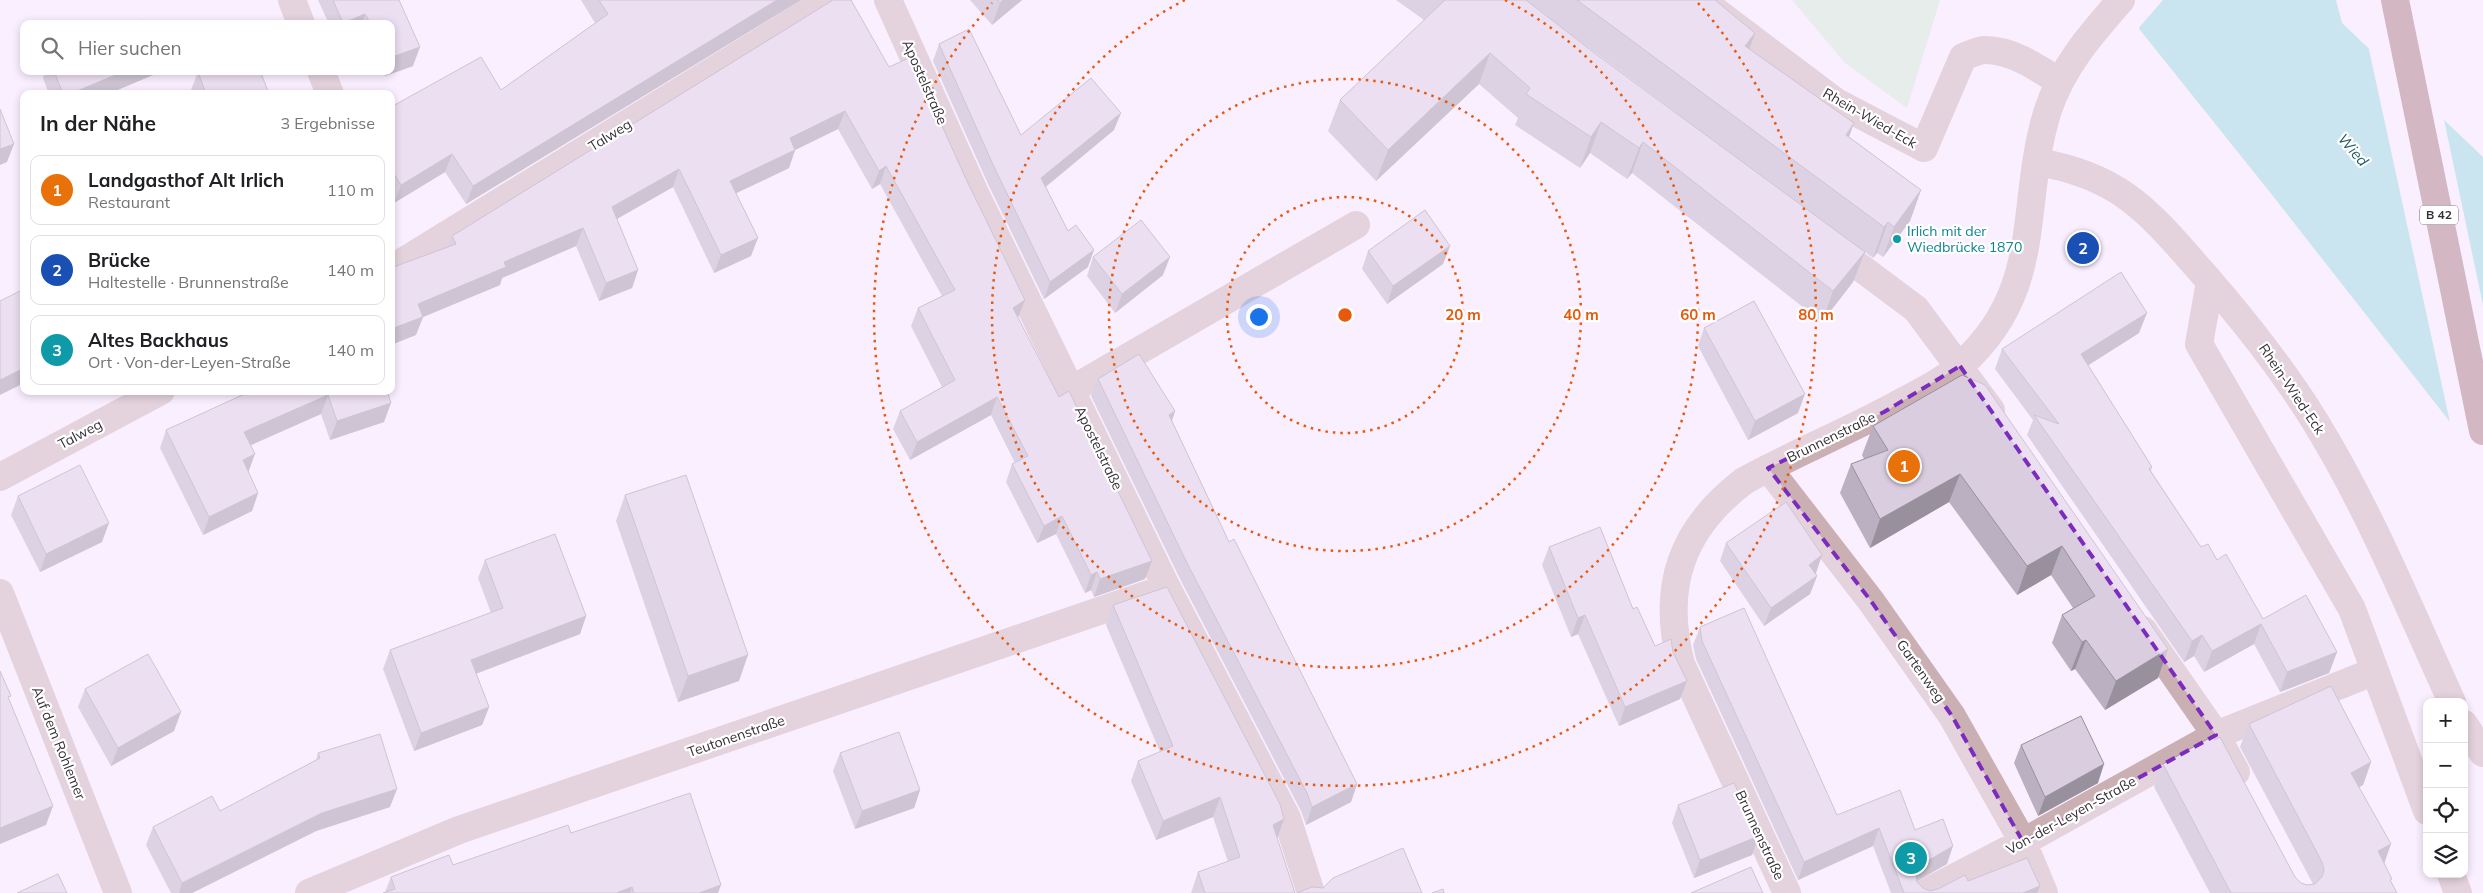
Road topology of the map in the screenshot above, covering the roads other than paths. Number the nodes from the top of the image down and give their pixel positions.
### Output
1 (292, 0) edge
2 (828, 0) edge
3 (888, 0) edge
4 (1701, 0) edge
5 (2121, 0) edge
6 (2396, 0) edge
7 (300, 20) edge
8 (322, 75) edge
9 (2060, 82) junction
10 (328, 90) edge
11 (2037, 162) junction
12 (1356, 225) dead end
13 (1812, 232) edge
14 (395, 259) edge
15 (2210, 282) junction
16 (1960, 366) junction
17 (1070, 390) junction
18 (154, 395) edge
19 (2483, 431) edge
20 (2006, 432) edge
21 (1768, 468) junction
22 (0, 477) edge
23 (1167, 588) junction
24 (0, 593) edge
25 (2131, 612) edge
26 (2375, 671) junction
27 (2450, 698) edge
28 (2468, 730) edge
29 (2216, 736) junction
30 (2483, 753) edge
31 (2249, 797) edge
32 (2423, 800) edge
33 (2023, 842) junction
34 (1774, 864) junction
35 (1749, 873) edge
36 (2452, 878) edge
37 (118, 893) edge
38 (309, 893) edge
39 (1311, 893) edge
40 (1787, 893) edge
41 (1924, 893) edge
42 (2044, 893) edge
43 (2458, 893) edge

1 - 7 street
2 - 14 street, Talweg
3 - 17 street, Apostelstraße
4 - 9 street, Rhein-Wied-Eck
5 - 9 street, Brunnenstraße
6 - 19 main road, B 42
8 - 10 street
9 - 11 street, Brunnenstraße
11 - 15 street, Rhein-Wied-Eck
11 - 16 street, Brunnenstraße
12 - 17 street
13 - 16 street
15 - 26 street
15 - 27 street, Rhein-Wied-Eck
16 - 20 street
16 - 21 street, Brunnenstraße
17 - 23 street, Apostelstraße
18 - 22 street, Talweg
21 - 33 street, Gartenweg
21 - 34 street, Brunnenstraße
23 - 38 street, Teutonenstraße
23 - 39 street, Apostelstraße
24 - 37 street, Auf dem Rohlemer
25 - 29 street
26 - 29 street, Von-der-Leyen-Straße
26 - 32 street
28 - 30 street
29 - 31 street
29 - 33 street, Von-der-Leyen-Straße
33 - 41 street, Von-der-Leyen-Straße
33 - 42 street, Gartenweg
34 - 35 street
34 - 40 street, Brunnenstraße
36 - 43 street

